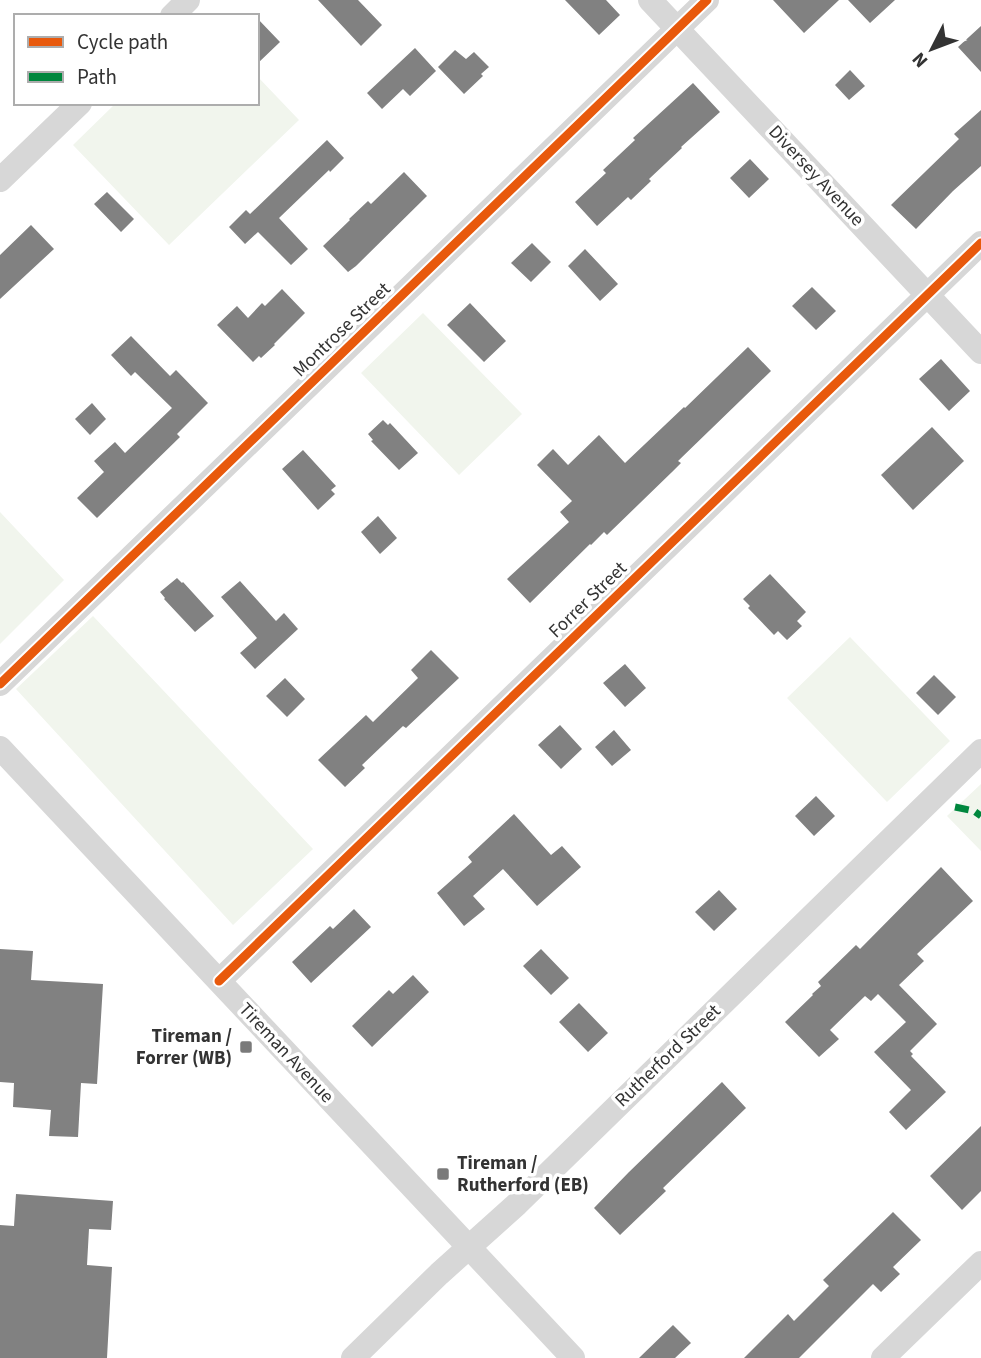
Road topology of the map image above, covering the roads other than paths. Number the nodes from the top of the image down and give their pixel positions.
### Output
1 (188, 0) edge
2 (650, 0) edge
3 (707, 0) edge
4 (174, 14) edge
5 (678, 28) junction
6 (78, 105) edge
7 (0, 180) edge
8 (981, 243) edge
9 (928, 295) junction
10 (981, 352) edge
11 (0, 684) edge
12 (0, 748) edge
13 (981, 751) edge
14 (219, 981) junction
15 (469, 1247) junction
16 (981, 1263) edge
17 (353, 1358) edge
18 (573, 1358) edge
19 (883, 1358) edge

1 - 4 street
2 - 5 street, Diversey Avenue
3 - 5 street, Montrose Street
5 - 9 street, Diversey Avenue
5 - 11 street, Montrose Street
6 - 7 street
8 - 9 street, Forrer Street
9 - 10 street, Diversey Avenue
9 - 14 street, Forrer Street
12 - 14 street, Tireman Avenue
13 - 15 street, Rutherford Street
14 - 15 street, Tireman Avenue
15 - 17 street, Rutherford Street
15 - 18 street, Tireman Avenue
16 - 19 street

